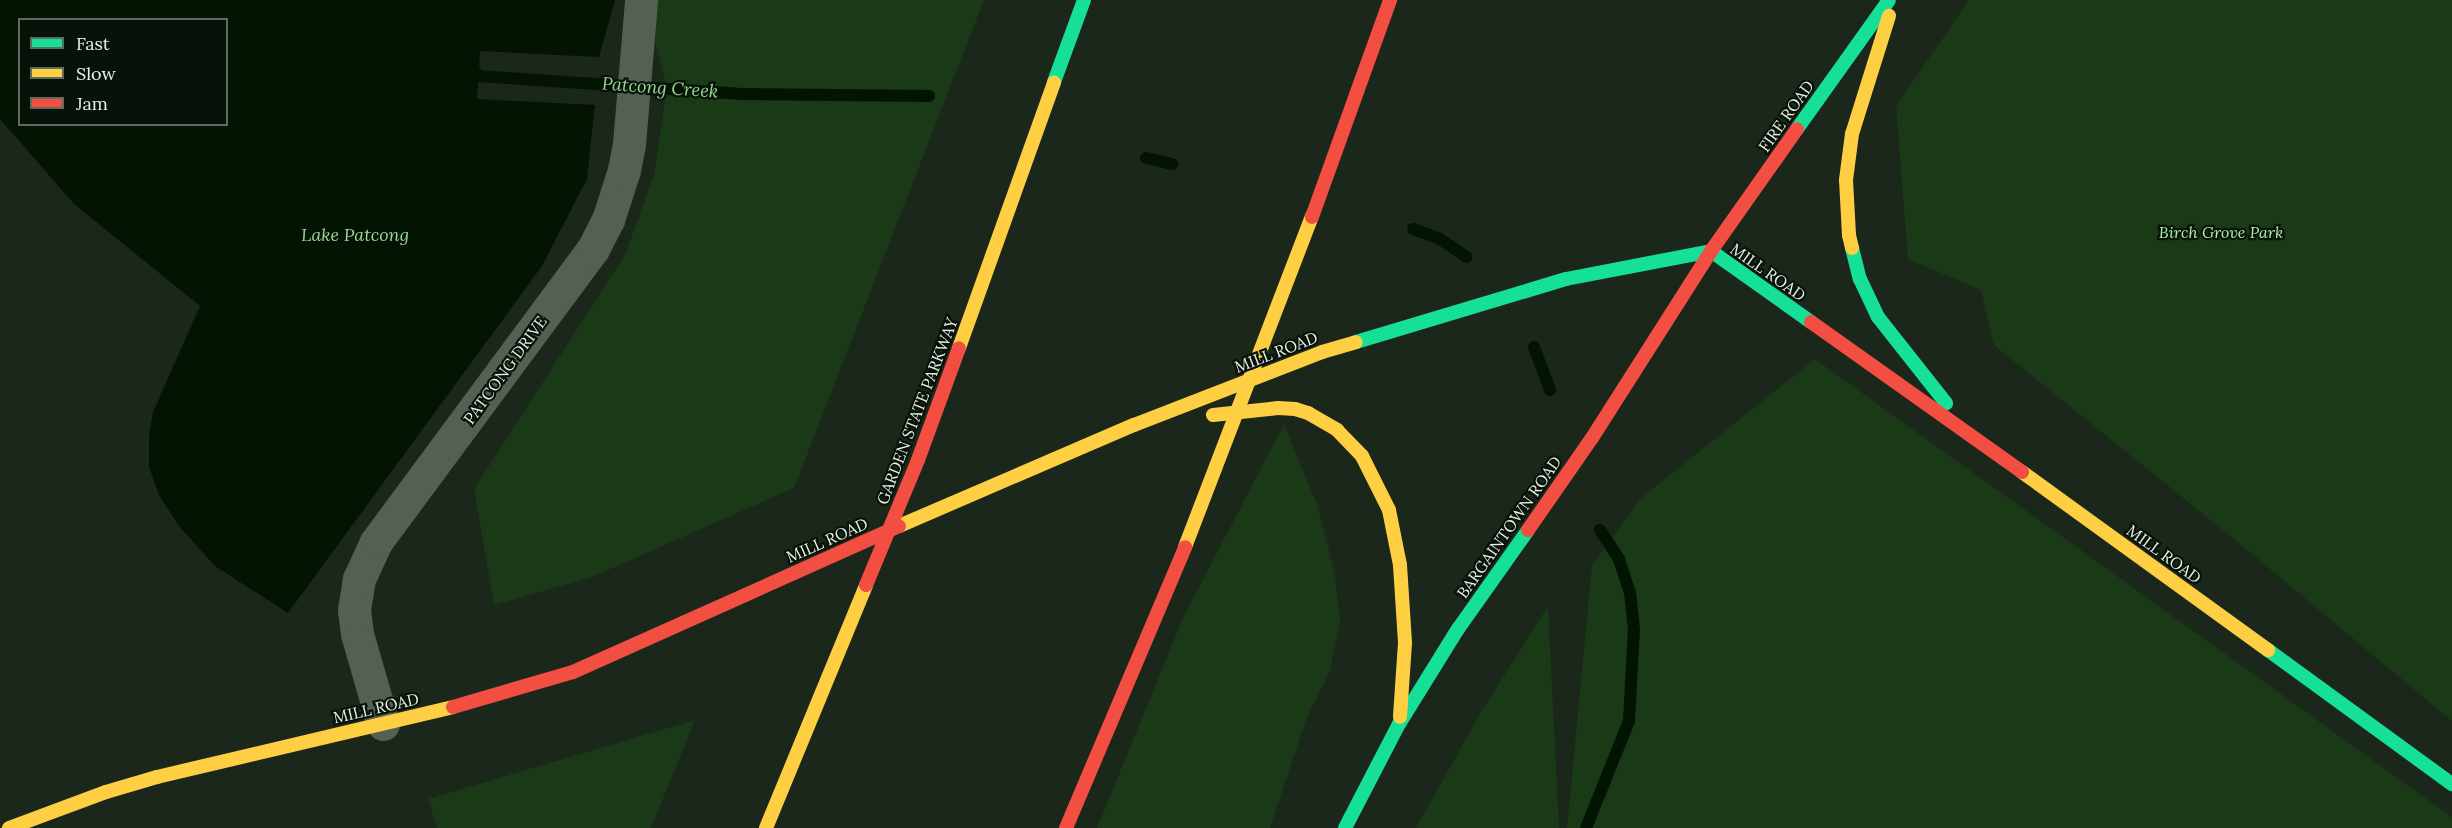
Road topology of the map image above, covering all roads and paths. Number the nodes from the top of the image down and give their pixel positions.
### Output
1 (641, 0) edge
2 (1084, 0) edge
3 (1390, 0) edge
4 (1889, 0) edge
5 (1894, 0) edge
6 (1711, 251) junction
7 (1134, 424) junction
8 (1972, 435) junction
9 (383, 724) junction
10 (1399, 724) junction
11 (2452, 784) edge
12 (9, 828) edge
13 (766, 828) edge
14 (1066, 828) edge
15 (1345, 828) edge

1 - 9 street, PATCONG DRIVE
2 - 13 main road, GARDEN STATE PARKWAY
3 - 14 main road
4 - 6 main road, FIRE ROAD
5 - 8 main road
6 - 7 main road, MILL ROAD
6 - 8 main road, MILL ROAD
6 - 10 main road, BARGAINTOWN ROAD
7 - 9 main road, MILL ROAD
7 - 10 main road
8 - 11 main road, MILL ROAD
9 - 12 main road, MILL ROAD
10 - 15 main road, BARGAINTOWN ROAD

